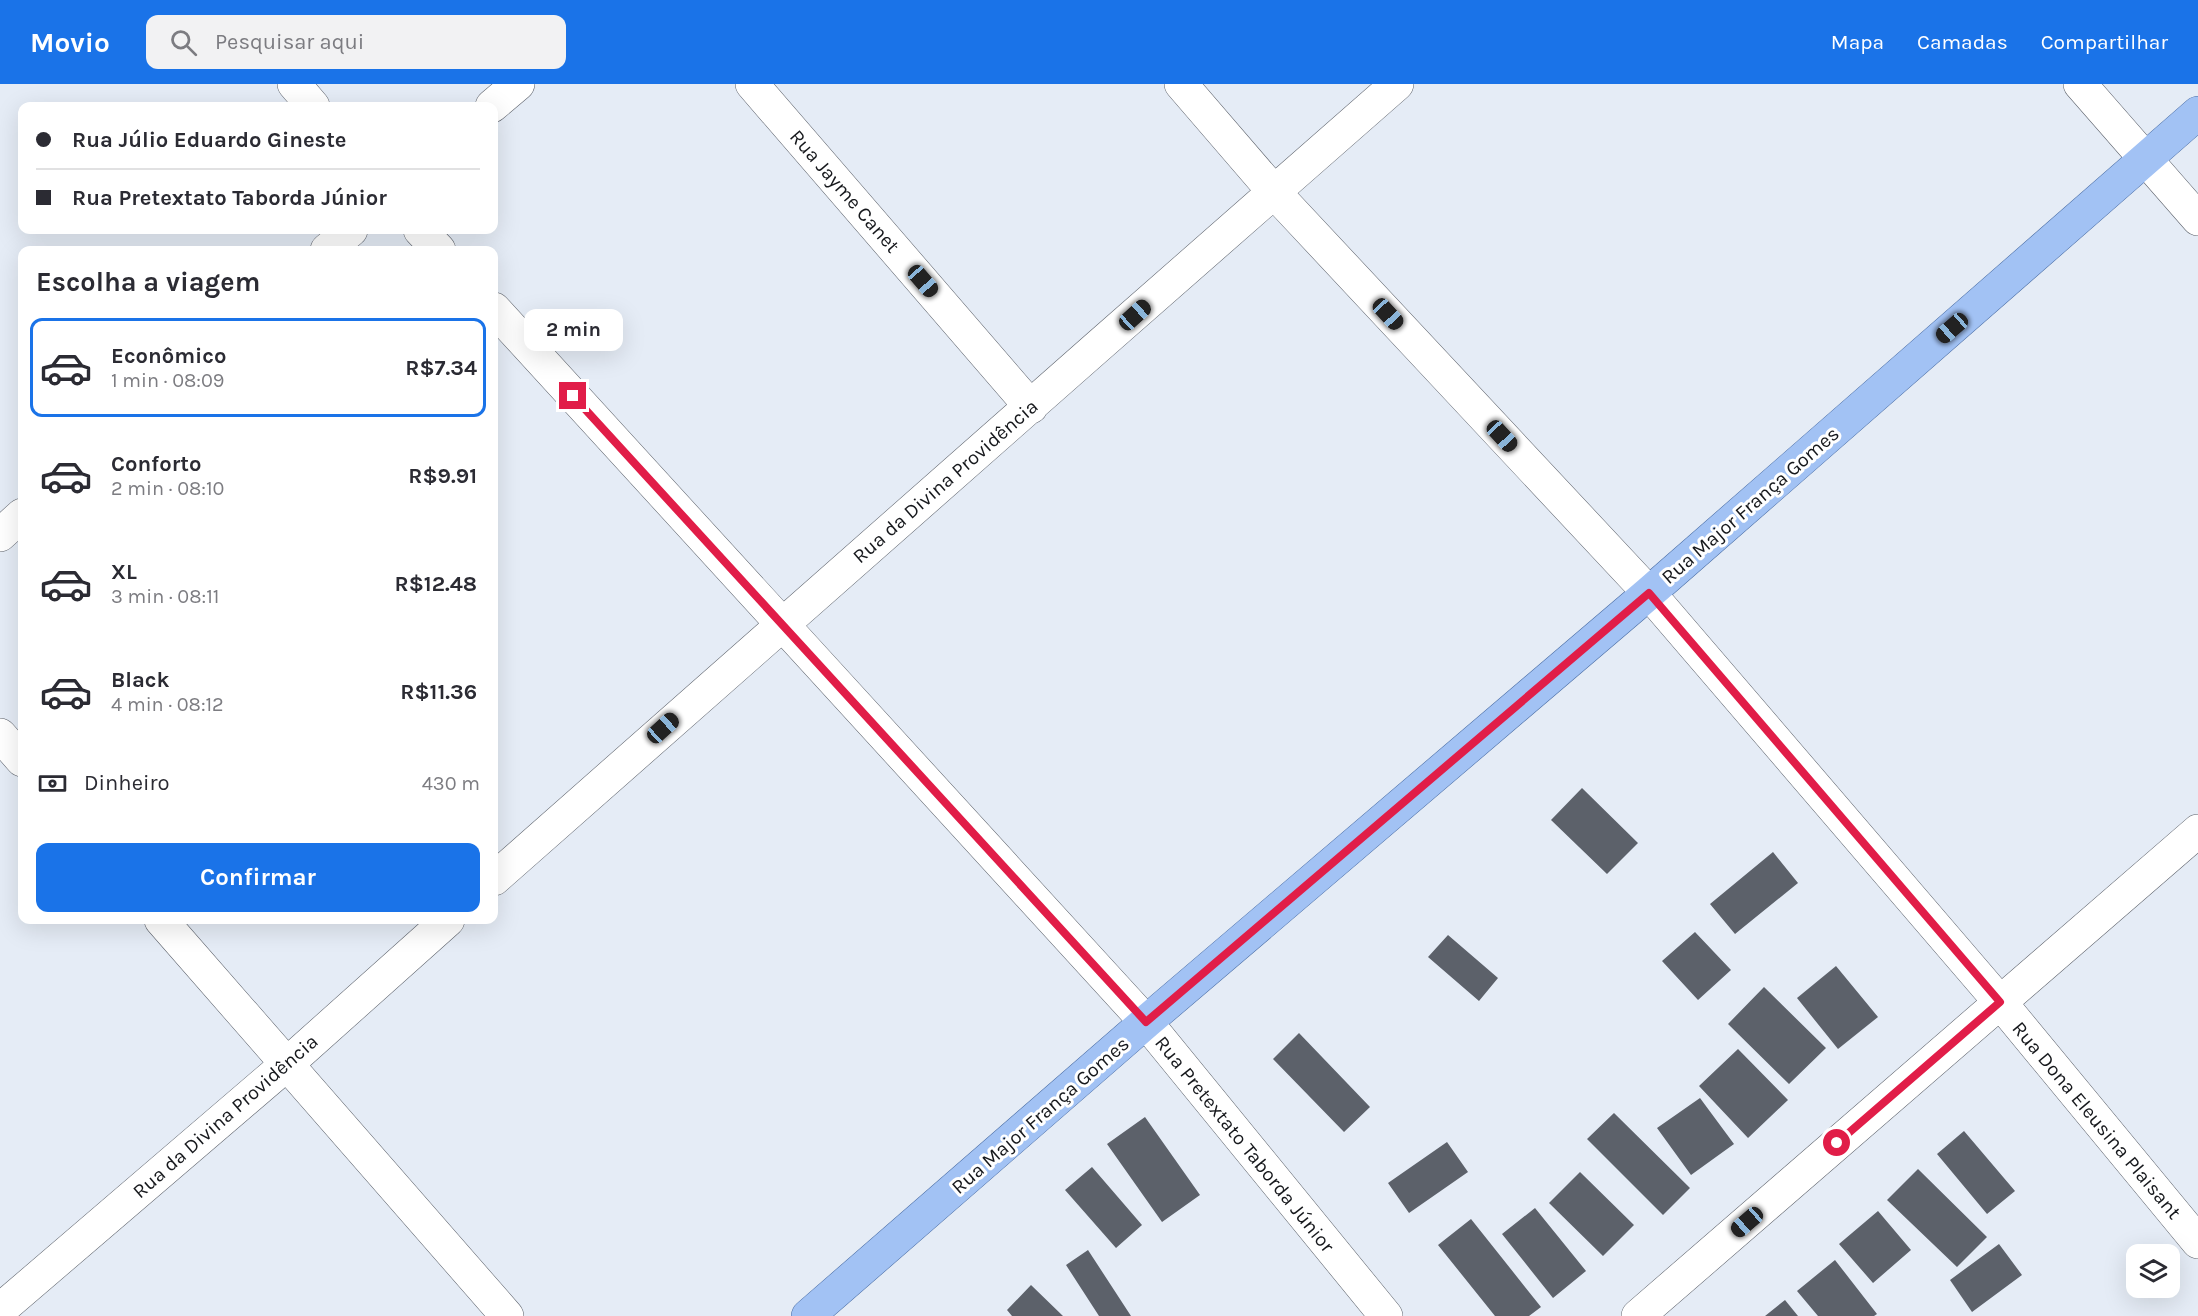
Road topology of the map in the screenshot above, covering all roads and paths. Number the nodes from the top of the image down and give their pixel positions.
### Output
1 (294, 84) edge
2 (518, 84) edge
3 (752, 84) edge
4 (1181, 84) edge
5 (1397, 84) edge
6 (2079, 84) edge
7 (310, 102) edge
8 (497, 102) edge
9 (2198, 113) edge
10 (2146, 160) junction
11 (1274, 192) junction
12 (2198, 219) edge
13 (346, 234) edge
14 (424, 234) edge
15 (332, 246) edge
16 (435, 246) edge
17 (498, 313) edge
18 (1031, 407) junction
19 (18, 519) edge
20 (0, 535) edge
21 (1649, 593) junction
22 (782, 623) junction
23 (0, 735) edge
24 (18, 755) edge
25 (2198, 831) edge
26 (498, 875) edge
27 (164, 924) edge
28 (444, 924) edge
29 (2000, 1002) junction
30 (1146, 1022) junction
31 (287, 1064) junction
32 (2198, 1242) edge
33 (0, 1310) edge
34 (507, 1316) edge
35 (808, 1316) edge
36 (1386, 1316) edge
37 (1638, 1316) edge

1 - 7 street
2 - 8 street
3 - 18 street, Rua Jayme Canet
4 - 11 street, Rua Dona Eleusina Plaisant
5 - 11 street, Rua da Divina Providência
6 - 10 street
9 - 10 main road, Rua Major França Gomes
10 - 12 street
10 - 21 main road, Rua Major França Gomes
11 - 18 street, Rua da Divina Providência
11 - 21 street, Rua Dona Eleusina Plaisant
13 - 15 street
14 - 16 street
17 - 22 street, Rua Pretextato Taborda Júnior
18 - 22 street, Rua da Divina Providência
19 - 20 street
21 - 29 street, Rua Dona Eleusina Plaisant
21 - 30 main road, Rua Major França Gomes
22 - 26 street, Rua da Divina Providência
22 - 30 street, Rua Pretextato Taborda Júnior
23 - 24 street
25 - 29 street
27 - 31 street
28 - 31 street, Rua da Divina Providência
29 - 32 street, Rua Dona Eleusina Plaisant
29 - 37 street
30 - 35 main road, Rua Major França Gomes
30 - 36 street, Rua Pretextato Taborda Júnior
31 - 33 street, Rua da Divina Providência
31 - 34 street

